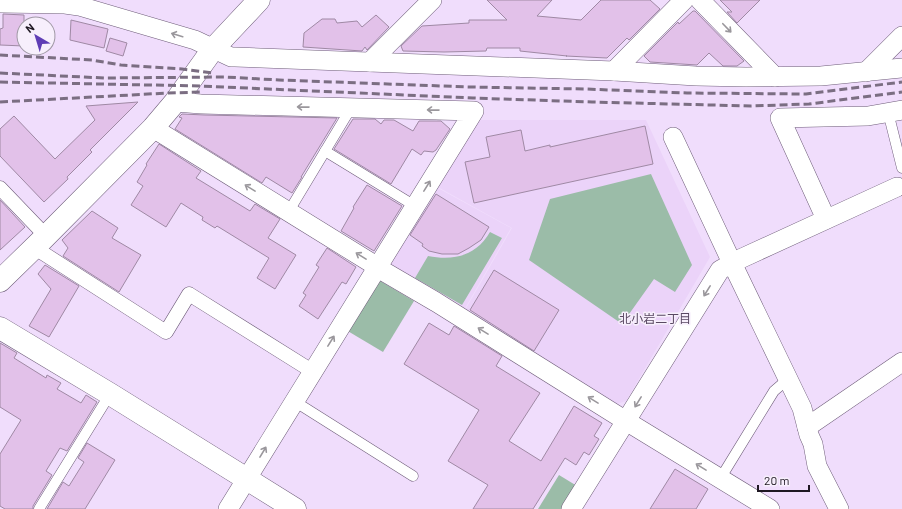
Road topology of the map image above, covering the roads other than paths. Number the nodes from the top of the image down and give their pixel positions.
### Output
1 (259, 0) edge
2 (432, 0) edge
3 (684, 0) edge
4 (700, 0) edge
5 (67, 2) edge
6 (0, 3) edge
7 (902, 36) edge
8 (214, 49) junction
9 (370, 62) junction
10 (902, 68) edge
11 (614, 71) junction
12 (866, 72) junction
13 (776, 77) junction
14 (175, 102) junction
15 (351, 108) junction
16 (895, 111) edge
17 (153, 128) junction
18 (673, 137) dead end
19 (325, 151) junction
20 (902, 168) edge
21 (899, 185) edge
22 (0, 188) edge
23 (415, 206) junction
24 (289, 211) junction
25 (826, 219) junction
26 (40, 242) junction
27 (732, 263) junction
28 (378, 267) junction
29 (0, 281) edge
30 (0, 328) edge
31 (902, 362) edge
32 (312, 371) junction
33 (788, 379) junction
34 (110, 394) junction
35 (294, 402) junction
36 (626, 421) junction
37 (807, 427) junction
38 (413, 476) dead end
39 (246, 479) junction
40 (720, 479) junction
41 (39, 509) edge
42 (228, 509) edge
43 (295, 509) edge
44 (572, 509) edge
45 (770, 509) edge
46 (839, 509) edge

1 - 8 street
2 - 9 street
3 - 11 street
4 -> 13 street
5 - 6 street
8 -> 5 street
7 - 12 street
8 - 9 street
8 - 14 street
9 - 11 street
10 - 12 street
11 - 13 street
12 - 13 street
15 -> 14 street
14 - 17 street
15 - 19 lane
23 -> 15 street
16 - 20 lane
16 - 25 street
24 -> 17 street
17 - 26 street
18 - 27 street
19 - 23 lane
19 - 24 lane
21 - 25 street
22 - 26 street
23 - 28 street
28 -> 24 street
25 - 27 street
26 - 29 street
26 - 32 street
27 - 33 street
27 -> 36 street
32 -> 28 street
36 -> 28 street
30 - 34 street
31 - 37 street
32 - 35 street
33 - 37 street
33 - 40 lane
34 - 39 street
34 - 41 lane
35 - 38 lane
39 -> 35 street
40 -> 36 street
36 - 44 street
37 - 46 street
39 - 42 street
39 - 43 street
40 - 45 street

